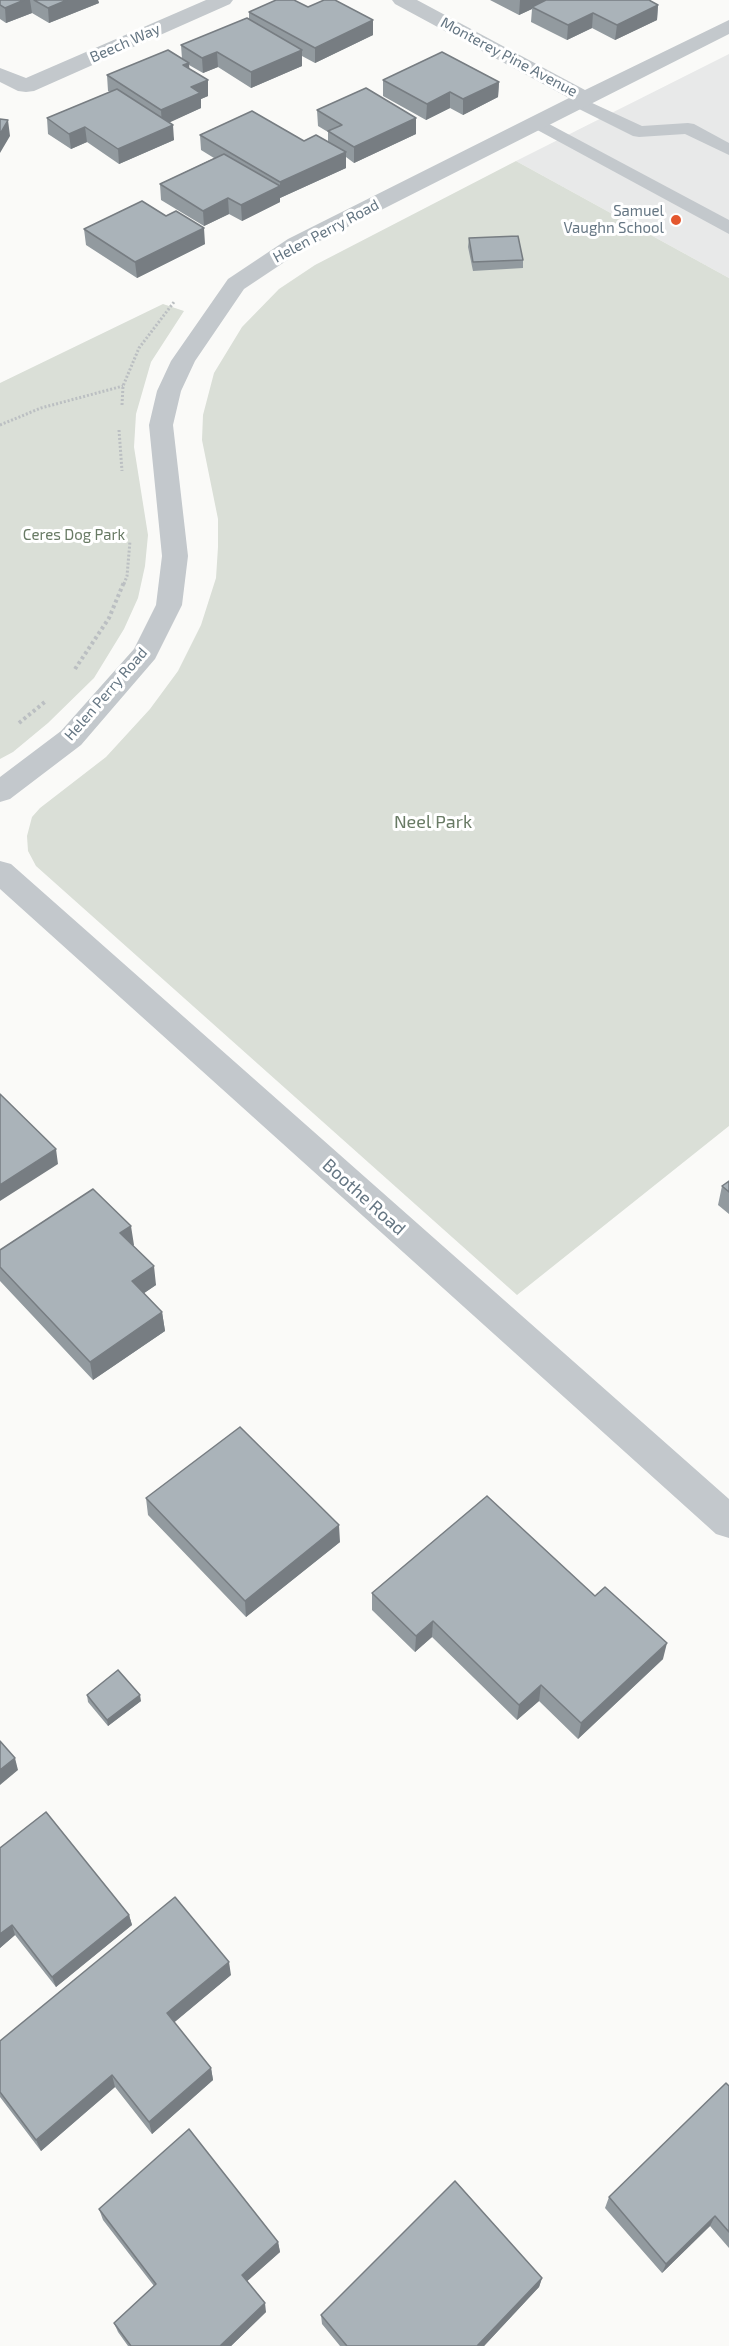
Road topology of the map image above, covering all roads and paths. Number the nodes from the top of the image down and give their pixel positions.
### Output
1 (223, 0) edge
2 (402, 0) edge
3 (727, 30) edge
4 (0, 74) edge
5 (580, 99) junction
6 (536, 122) junction
7 (729, 150) edge
8 (729, 228) edge
9 (121, 413) dead end
10 (119, 424) dead end
11 (0, 425) edge
12 (124, 481) dead end
13 (130, 535) dead end
14 (68, 677) dead end
15 (55, 694) dead end
16 (12, 729) dead end
17 (0, 792) edge
18 (0, 872) edge
19 (729, 1522) edge

1 - 4 street, Beech Way
2 - 5 street, Monterey Pine Avenue
3 - 5 street, Helen Perry Road
5 - 6 street, Helen Perry Road
5 - 7 lane
6 - 8 lane
6 - 17 street, Helen Perry Road
9 - 11 path
10 - 12 path
13 - 14 path
15 - 16 path
18 - 19 street, Boothe Road

